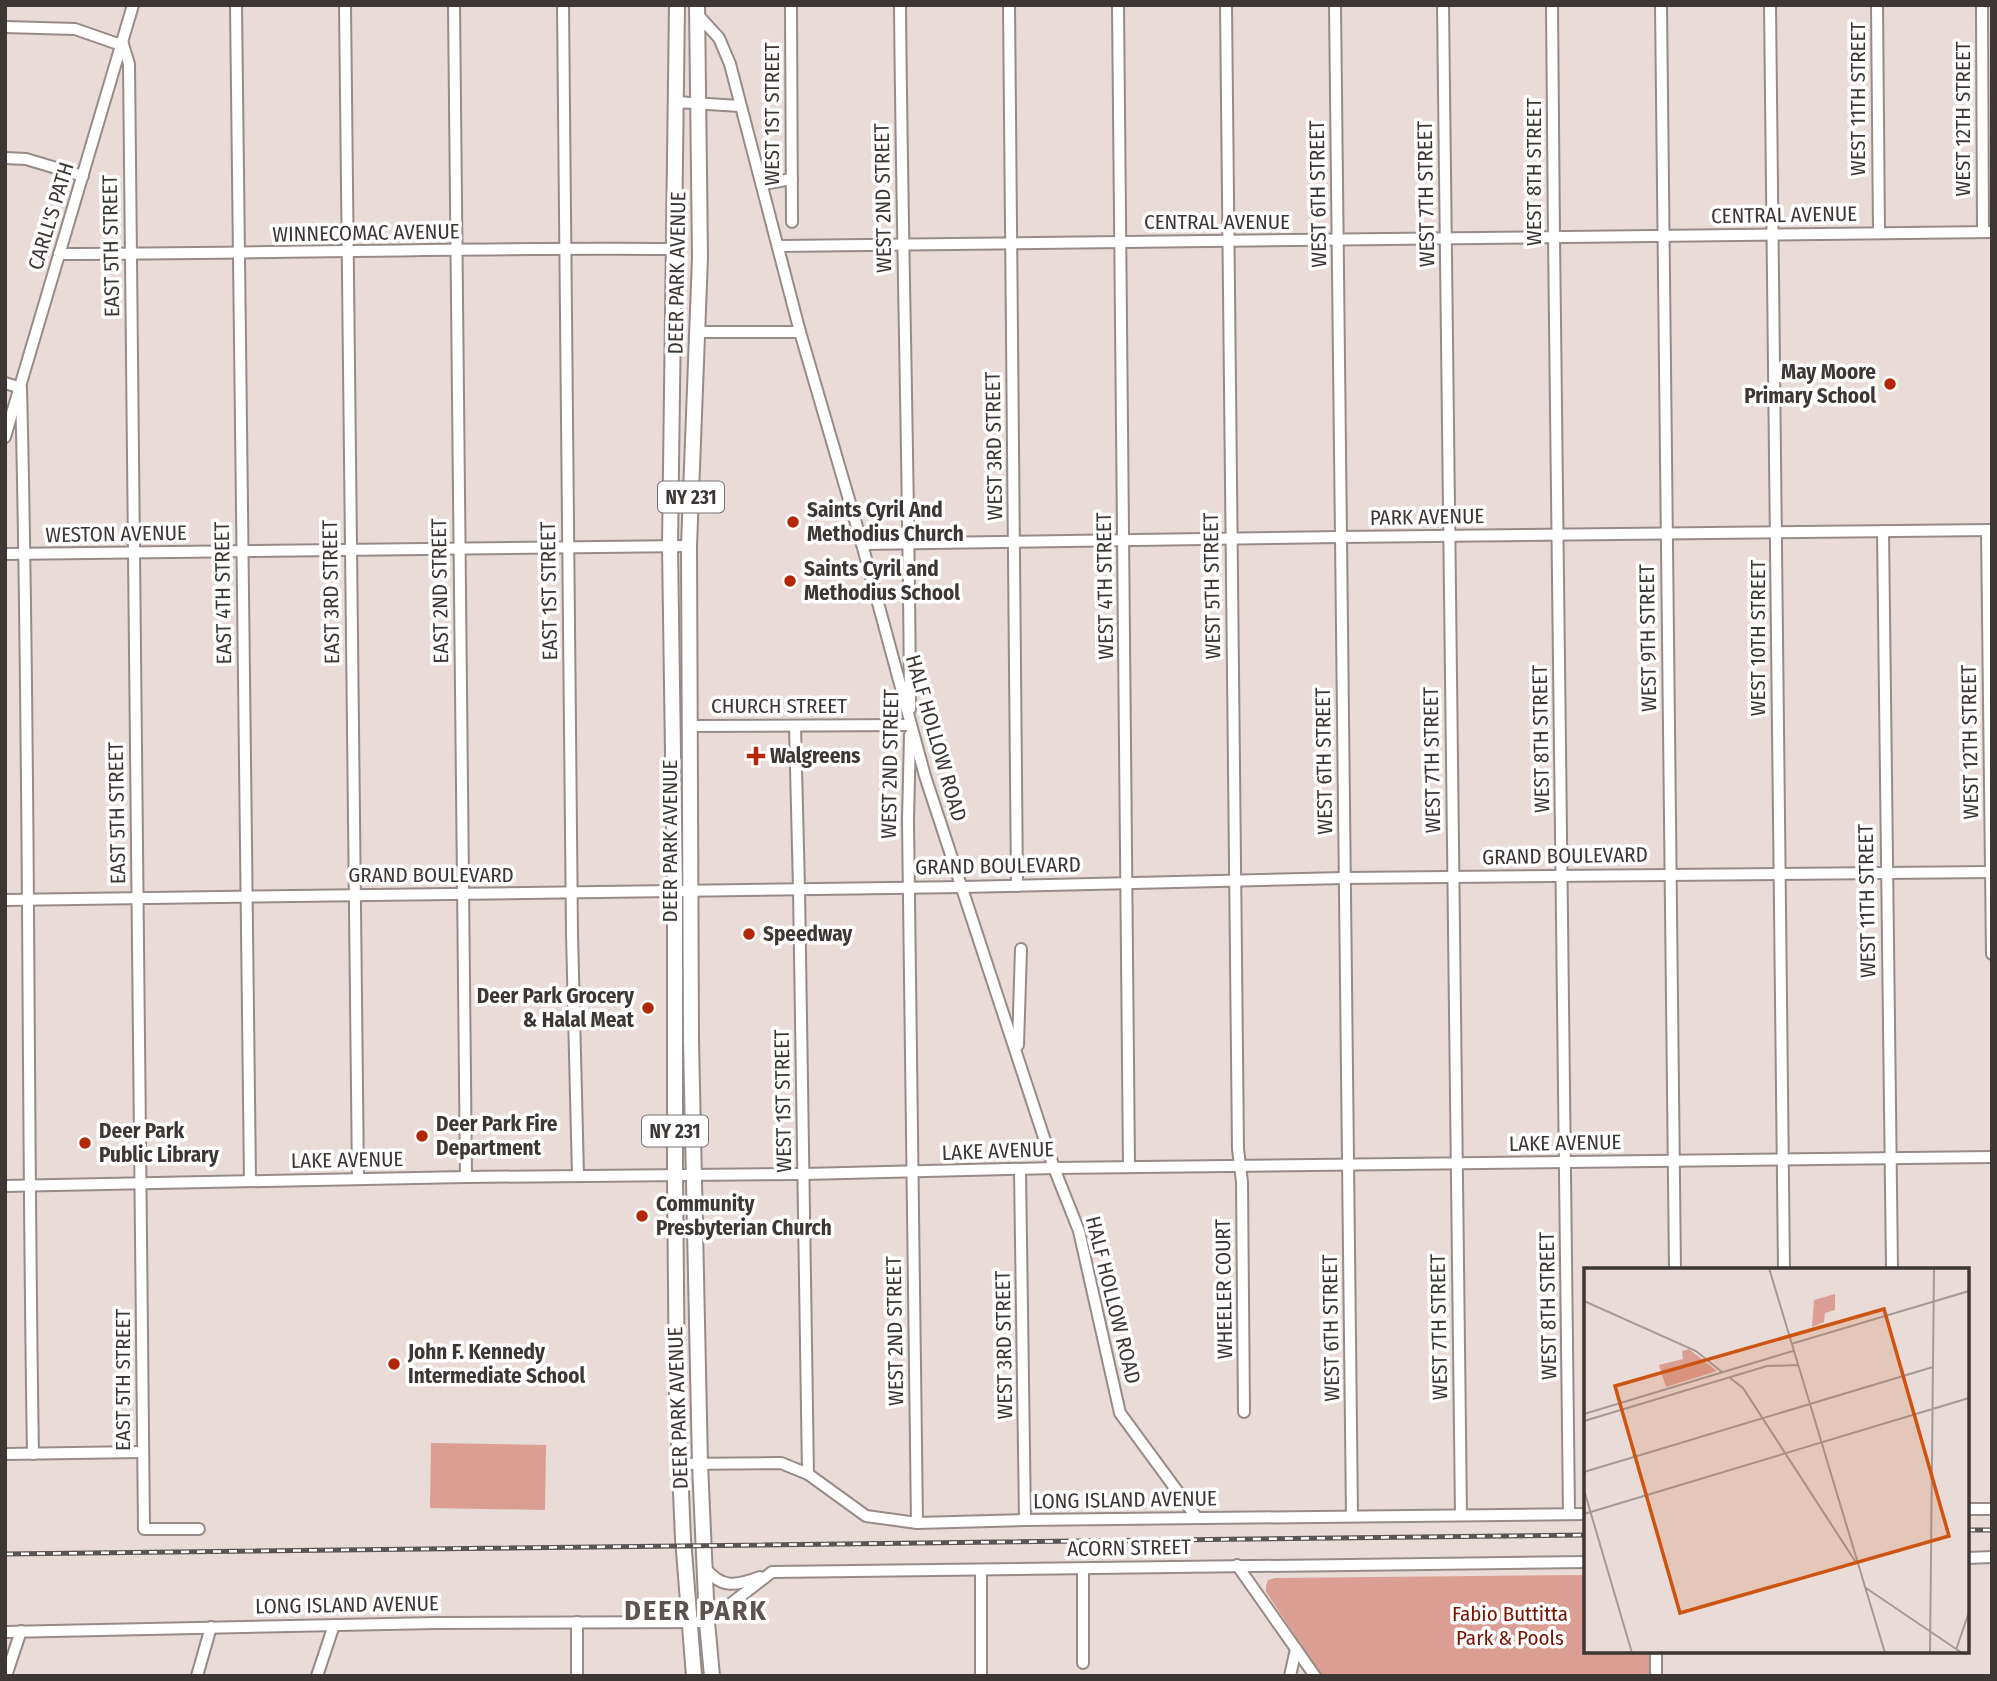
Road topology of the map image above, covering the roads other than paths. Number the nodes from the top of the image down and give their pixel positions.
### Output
1 (133, 5) edge
2 (236, 5) edge
3 (345, 5) edge
4 (454, 5) edge
5 (563, 5) edge
6 (677, 5) edge
7 (791, 5) edge
8 (900, 5) edge
9 (1009, 5) edge
10 (1118, 5) edge
11 (1226, 5) edge
12 (1335, 5) edge
13 (1443, 5) edge
14 (1552, 5) edge
15 (1661, 5) edge
16 (1770, 5) edge
17 (1877, 5) edge
18 (1982, 5) edge
19 (697, 10) edge
20 (5, 27) edge
21 (122, 43) junction
22 (676, 102) junction
23 (698, 103) junction
24 (740, 106) junction
25 (5, 158) edge
26 (83, 176) junction
27 (792, 179) junction
28 (762, 184) junction
29 (792, 222) dead end
30 (1987, 232) edge
31 (1879, 233) junction
32 (1663, 235) junction
33 (1772, 235) junction
34 (1554, 237) junction
35 (1446, 239) junction
36 (1338, 240) junction
37 (1227, 241) junction
38 (1120, 242) junction
39 (1011, 244) junction
40 (779, 246) junction
41 (902, 246) junction
42 (565, 249) junction
43 (674, 249) junction
44 (456, 251) junction
45 (347, 252) junction
46 (59, 254) junction
47 (130, 254) junction
48 (239, 254) junction
49 (698, 332) junction
50 (800, 332) junction
51 (5, 383) edge
52 (21, 388) junction
53 (5, 437) edge
54 (1990, 530) edge
55 (1882, 531) junction
56 (1777, 533) junction
57 (1558, 534) junction
58 (1666, 534) junction
59 (1341, 537) junction
60 (1448, 537) junction
61 (1231, 539) junction
62 (1124, 540) junction
63 (1014, 542) junction
64 (862, 544) junction
65 (909, 544) junction
66 (670, 545) junction
67 (689, 546) junction
68 (568, 547) junction
69 (350, 549) junction
70 (459, 549) junction
71 (242, 552) junction
72 (133, 553) junction
73 (5, 554) edge
74 (25, 554) junction
75 (910, 725) junction
76 (690, 726) junction
77 (795, 726) junction
78 (1991, 872) edge
79 (1886, 873) junction
80 (1670, 874) junction
81 (1562, 875) junction
82 (1779, 875) junction
83 (1453, 877) junction
84 (1344, 878) junction
85 (1235, 881) junction
86 (1127, 882) junction
87 (1017, 886) junction
88 (909, 887) junction
89 (962, 887) junction
90 (799, 889) junction
91 (675, 891) junction
92 (692, 891) junction
93 (572, 893) junction
94 (463, 894) junction
95 (355, 895) junction
96 (246, 896) junction
97 (137, 899) junction
98 (5, 900) edge
99 (28, 900) junction
100 (1021, 949) dead end
101 (1992, 954) edge
102 (1018, 1055) junction
103 (1992, 1157) edge
104 (1782, 1158) junction
105 (1890, 1159) junction
106 (1675, 1160) junction
107 (1457, 1163) junction
108 (1566, 1163) junction
109 (1240, 1166) junction
110 (1348, 1166) junction
111 (1129, 1167) junction
112 (1054, 1168) junction
113 (1020, 1170) junction
114 (912, 1172) junction
115 (694, 1174) junction
116 (804, 1174) junction
117 (578, 1175) junction
118 (675, 1175) junction
119 (466, 1177) junction
120 (358, 1179) junction
121 (250, 1181) junction
122 (139, 1184) junction
123 (5, 1186) edge
124 (28, 1186) junction
125 (1675, 1268) edge
126 (1784, 1268) edge
127 (1892, 1268) edge
128 (1244, 1412) dead end
129 (142, 1452) junction
130 (5, 1454) edge
131 (33, 1454) junction
132 (680, 1464) junction
133 (700, 1464) junction
134 (808, 1474) junction
135 (1969, 1509) edge
136 (1992, 1509) edge
137 (1569, 1514) junction
138 (1584, 1514) edge
139 (1461, 1515) junction
140 (1352, 1516) junction
141 (1197, 1518) junction
142 (1025, 1520) junction
143 (917, 1523) junction
144 (199, 1529) dead end
145 (1992, 1557) edge
146 (1969, 1558) edge
147 (1584, 1562) edge
148 (1237, 1565) junction
149 (705, 1568) junction
150 (1083, 1569) junction
151 (981, 1570) junction
152 (772, 1572) junction
153 (577, 1622) junction
154 (690, 1622) junction
155 (707, 1622) junction
156 (334, 1625) junction
157 (211, 1627) junction
158 (21, 1631) junction
159 (5, 1632) edge
160 (1296, 1649) junction
161 (1656, 1653) edge
162 (1083, 1663) dead end
163 (6, 1676) edge
164 (197, 1676) edge
165 (317, 1676) edge
166 (578, 1676) edge
167 (694, 1676) edge
168 (712, 1676) edge
169 (981, 1676) edge
170 (1290, 1676) edge
171 (1315, 1676) edge
172 (1656, 1676) edge

1 - 21 street, CARLL'S PATH
2 - 48 street, EAST 4TH STREET
3 - 45 street, EAST 3RD STREET
4 - 44 street, EAST 2ND STREET
5 - 42 street, EAST 1ST STREET
6 - 22 main road, DEER PARK AVENUE / NY 231
7 - 27 street, WEST 1ST STREET
8 - 41 street, WEST 2ND STREET
9 - 39 street, WEST 3RD STREET
10 - 38 street, WEST 4TH STREET
11 - 37 street, WEST 5TH STREET
12 - 36 street, WEST 6TH STREET
13 - 35 street, WEST 7TH STREET
14 - 34 street, WEST 8TH STREET
15 - 32 street, WEST 9TH STREET
16 - 33 street, WEST 10TH STREET
17 - 31 street, WEST 11TH STREET
18 - 30 street, WEST 12TH STREET
19 - 23 main road, DEER PARK AVENUE / NY 231
19 - 24 street, HALF HOLLOW ROAD
20 - 21 street
21 - 26 street, CARLL'S PATH
21 - 47 street, EAST 5TH STREET
22 - 23 street
22 - 43 main road, DEER PARK AVENUE / NY 231
23 - 24 street
23 - 49 main road, DEER PARK AVENUE / NY 231
24 - 28 street, HALF HOLLOW ROAD
25 - 26 street
26 - 46 street, CARLL'S PATH
27 - 28 street
27 - 29 street, WEST 1ST STREET
28 - 40 street, HALF HOLLOW ROAD
30 - 31 street, CENTRAL AVENUE
31 - 33 street, CENTRAL AVENUE
32 - 33 street, CENTRAL AVENUE
32 - 34 street, CENTRAL AVENUE
32 - 58 street, WEST 9TH STREET
33 - 56 street, WEST 10TH STREET
34 - 35 street, CENTRAL AVENUE
34 - 57 street, WEST 8TH STREET
35 - 36 street, CENTRAL AVENUE
35 - 60 street, WEST 7TH STREET
36 - 37 street, CENTRAL AVENUE
36 - 59 street, WEST 6TH STREET
37 - 38 street, CENTRAL AVENUE
37 - 61 street, WEST 5TH STREET
38 - 39 street, CENTRAL AVENUE
38 - 62 street, WEST 4TH STREET
39 - 41 street, CENTRAL AVENUE
39 - 63 street, WEST 3RD STREET
40 - 41 street, CENTRAL AVENUE
40 - 50 street, HALF HOLLOW ROAD
41 - 65 street, WEST 2ND STREET
42 - 43 street, WINNECOMAC AVENUE
42 - 44 street, WINNECOMAC AVENUE
42 - 68 street, EAST 1ST STREET
43 - 66 main road, DEER PARK AVENUE / NY 231
44 - 45 street, WINNECOMAC AVENUE
44 - 70 street, EAST 2ND STREET
45 - 48 street, WINNECOMAC AVENUE
45 - 69 street, EAST 3RD STREET
46 - 47 street, WINNECOMAC AVENUE
46 - 52 street, CARLL'S PATH
47 - 48 street, WINNECOMAC AVENUE
47 - 72 street, EAST 5TH STREET
48 - 71 street, EAST 4TH STREET
49 - 50 street
49 - 67 main road, DEER PARK AVENUE / NY 231
50 - 64 street, HALF HOLLOW ROAD
51 - 52 street
52 - 53 street, CARLL'S PATH
52 - 74 street
54 - 55 street, PARK AVENUE
54 - 78 street, WEST 12TH STREET
55 - 56 street, PARK AVENUE
55 - 79 street, WEST 11TH STREET
56 - 58 street, PARK AVENUE
56 - 82 street, WEST 10TH STREET
57 - 58 street, PARK AVENUE
57 - 60 street, PARK AVENUE
57 - 81 street, WEST 8TH STREET
58 - 80 street, WEST 9TH STREET
59 - 60 street, PARK AVENUE
59 - 61 street, PARK AVENUE
59 - 84 street, WEST 6TH STREET
60 - 83 street, WEST 7TH STREET
61 - 62 street, PARK AVENUE
61 - 85 street, WEST 5TH STREET
62 - 63 street, PARK AVENUE
62 - 86 street, WEST 4TH STREET
63 - 65 street, PARK AVENUE
63 - 87 street, WEST 3RD STREET
64 - 65 street, PARK AVENUE
64 - 75 street, HALF HOLLOW ROAD
65 - 75 street, WEST 2ND STREET
66 - 67 street, WESTON AVENUE
66 - 68 street, WESTON AVENUE
66 - 91 main road, DEER PARK AVENUE / NY 231
67 - 76 main road, DEER PARK AVENUE / NY 231
68 - 70 street, WESTON AVENUE
68 - 93 street, EAST 1ST STREET
69 - 70 street, WESTON AVENUE
69 - 71 street, WESTON AVENUE
69 - 95 street, EAST 3RD STREET
70 - 94 street, EAST 2ND STREET
71 - 72 street, WESTON AVENUE
71 - 96 street, EAST 4TH STREET
72 - 74 street, WESTON AVENUE
72 - 97 street, EAST 5TH STREET
73 - 74 street, WESTON AVENUE
74 - 99 street
75 - 77 street, CHURCH STREET
75 - 88 street, WEST 2ND STREET
75 - 89 street, HALF HOLLOW ROAD
76 - 77 street, CHURCH STREET
76 - 92 main road, DEER PARK AVENUE / NY 231
77 - 90 street, WEST 1ST STREET
78 - 79 street, GRAND BOULEVARD
78 - 101 street, WEST 12TH STREET
79 - 82 street, GRAND BOULEVARD
79 - 105 street, WEST 11TH STREET
80 - 81 street, GRAND BOULEVARD
80 - 82 street, GRAND BOULEVARD
80 - 106 street, WEST 9TH STREET
81 - 83 street, GRAND BOULEVARD
81 - 108 street, WEST 8TH STREET
82 - 104 street, WEST 10TH STREET
83 - 84 street, GRAND BOULEVARD
83 - 107 street, WEST 7TH STREET
84 - 85 street, GRAND BOULEVARD
84 - 110 street, WEST 6TH STREET
85 - 86 street, GRAND BOULEVARD
85 - 109 street, WEST 5TH STREET
86 - 87 street, GRAND BOULEVARD
86 - 111 street, WEST 4TH STREET
87 - 89 street, GRAND BOULEVARD
88 - 89 street, GRAND BOULEVARD
88 - 90 street, GRAND BOULEVARD
88 - 114 street, WEST 2ND STREET
89 - 102 street, HALF HOLLOW ROAD
90 - 92 street, GRAND BOULEVARD
90 - 116 street, WEST 1ST STREET
91 - 92 street, GRAND BOULEVARD
91 - 93 street, GRAND BOULEVARD
91 - 118 main road, DEER PARK AVENUE / NY 231
92 - 115 main road, DEER PARK AVENUE / NY 231
93 - 94 street, GRAND BOULEVARD
93 - 117 street, EAST 1ST STREET
94 - 95 street, GRAND BOULEVARD
94 - 119 street, EAST 2ND STREET
95 - 96 street, GRAND BOULEVARD
95 - 120 street, EAST 3RD STREET
96 - 97 street, GRAND BOULEVARD
96 - 121 street, EAST 4TH STREET
97 - 99 street, GRAND BOULEVARD
97 - 122 street, EAST 5TH STREET
98 - 99 street, GRAND BOULEVARD
99 - 124 street
100 - 102 street
102 - 112 street, HALF HOLLOW ROAD
103 - 105 street, LAKE AVENUE
104 - 105 street, LAKE AVENUE
104 - 106 street, LAKE AVENUE
104 - 126 street, WEST 10TH STREET
105 - 127 street, WEST 11TH STREET
106 - 108 street, LAKE AVENUE
106 - 125 street, WEST 9TH STREET
107 - 108 street, LAKE AVENUE
107 - 110 street, LAKE AVENUE
107 - 139 street, WEST 7TH STREET
108 - 137 street, WEST 8TH STREET
109 - 110 street, LAKE AVENUE
109 - 111 street, LAKE AVENUE
109 - 128 street, WHEELER COURT
110 - 140 street, WEST 6TH STREET
111 - 112 street, LAKE AVENUE
112 - 113 street, LAKE AVENUE
112 - 141 street, HALF HOLLOW ROAD
113 - 114 street, LAKE AVENUE
113 - 142 street, WEST 3RD STREET
114 - 116 street, LAKE AVENUE
114 - 143 street, WEST 2ND STREET
115 - 116 street, LAKE AVENUE
115 - 118 street, LAKE AVENUE
115 - 133 main road, DEER PARK AVENUE / NY 231
116 - 134 street, WEST 1ST STREET
117 - 118 street, LAKE AVENUE
117 - 119 street, LAKE AVENUE
118 - 132 main road, DEER PARK AVENUE / NY 231
119 - 120 street, LAKE AVENUE
120 - 121 street, LAKE AVENUE
121 - 122 street, LAKE AVENUE
122 - 124 street, LAKE AVENUE
122 - 129 street, EAST 5TH STREET
123 - 124 street, LAKE AVENUE
124 - 131 street
129 - 131 street
129 - 144 street, EAST 5TH STREET
130 - 131 street
132 - 133 street, LONG ISLAND AVENUE
132 - 154 main road, DEER PARK AVENUE / NY 231
133 - 134 street, LONG ISLAND AVENUE
133 - 149 main road, DEER PARK AVENUE / NY 231
134 - 143 street, LONG ISLAND AVENUE
135 - 136 street
137 - 138 street, LONG ISLAND AVENUE
137 - 139 street, LONG ISLAND AVENUE
139 - 140 street, LONG ISLAND AVENUE
140 - 141 street, LONG ISLAND AVENUE
141 - 142 street, LONG ISLAND AVENUE
142 - 143 street, LONG ISLAND AVENUE
145 - 146 street
147 - 148 street, ACORN STREET
148 - 150 street, ACORN STREET
148 - 160 street
149 - 152 street, ACORN STREET
149 - 155 main road, DEER PARK AVENUE / NY 231
150 - 151 street, ACORN STREET
150 - 162 street
151 - 152 street, ACORN STREET
151 - 169 street
152 - 155 street
153 - 154 street, LONG ISLAND AVENUE
153 - 156 street, LONG ISLAND AVENUE
153 - 166 street
154 - 155 street
154 - 167 main road, DEER PARK AVENUE / NY 231
155 - 168 main road, DEER PARK AVENUE / NY 231
156 - 157 street, LONG ISLAND AVENUE
156 - 165 street
157 - 158 street, LONG ISLAND AVENUE
157 - 164 street
158 - 159 street, LONG ISLAND AVENUE
158 - 163 street
160 - 170 street
160 - 171 street
161 - 172 street

